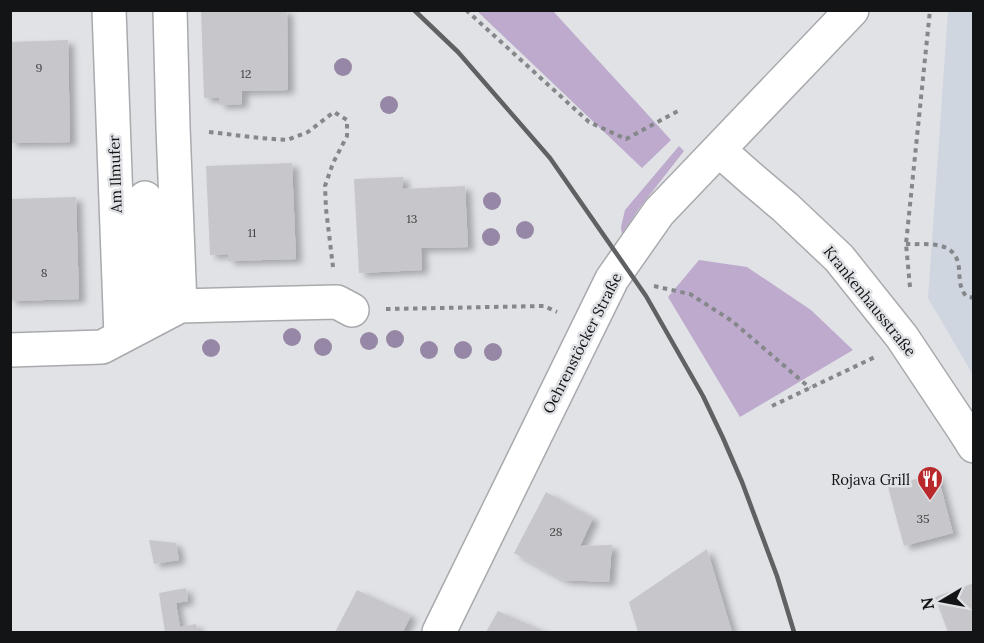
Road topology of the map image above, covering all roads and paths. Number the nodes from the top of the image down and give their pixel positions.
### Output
1 (109, 10) edge
2 (170, 10) edge
3 (466, 10) edge
4 (472, 10) edge
5 (852, 10) edge
6 (930, 10) edge
7 (474, 18) junction
8 (678, 111) dead end
9 (173, 127) junction
10 (719, 150) junction
11 (145, 198) dead end
12 (906, 244) junction
13 (654, 286) dead end
14 (974, 298) edge
15 (344, 306) junction
16 (167, 313) junction
17 (588, 326) junction
18 (121, 337) junction
19 (902, 337) junction
20 (10, 350) edge
21 (810, 388) junction
22 (772, 406) dead end
23 (974, 446) edge
24 (439, 633) edge

1 - 18 street, Am Ilmufer
2 - 9 street
3 - 7 path
4 - 7 path
5 - 10 street, Oehrenstöcker Straße
6 - 12 path
7 - 8 path
9 - 15 path
9 - 16 street
10 - 17 street, Oehrenstöcker Straße
10 - 19 street, Krankenhausstraße
11 - 16 street, Am Ilmufer
12 - 14 path
12 - 19 path
13 - 21 path
15 - 16 street
15 - 17 path
16 - 18 street
17 - 24 street, Oehrenstöcker Straße
18 - 20 street
19 - 21 path
19 - 23 street, Krankenhausstraße
21 - 22 path

